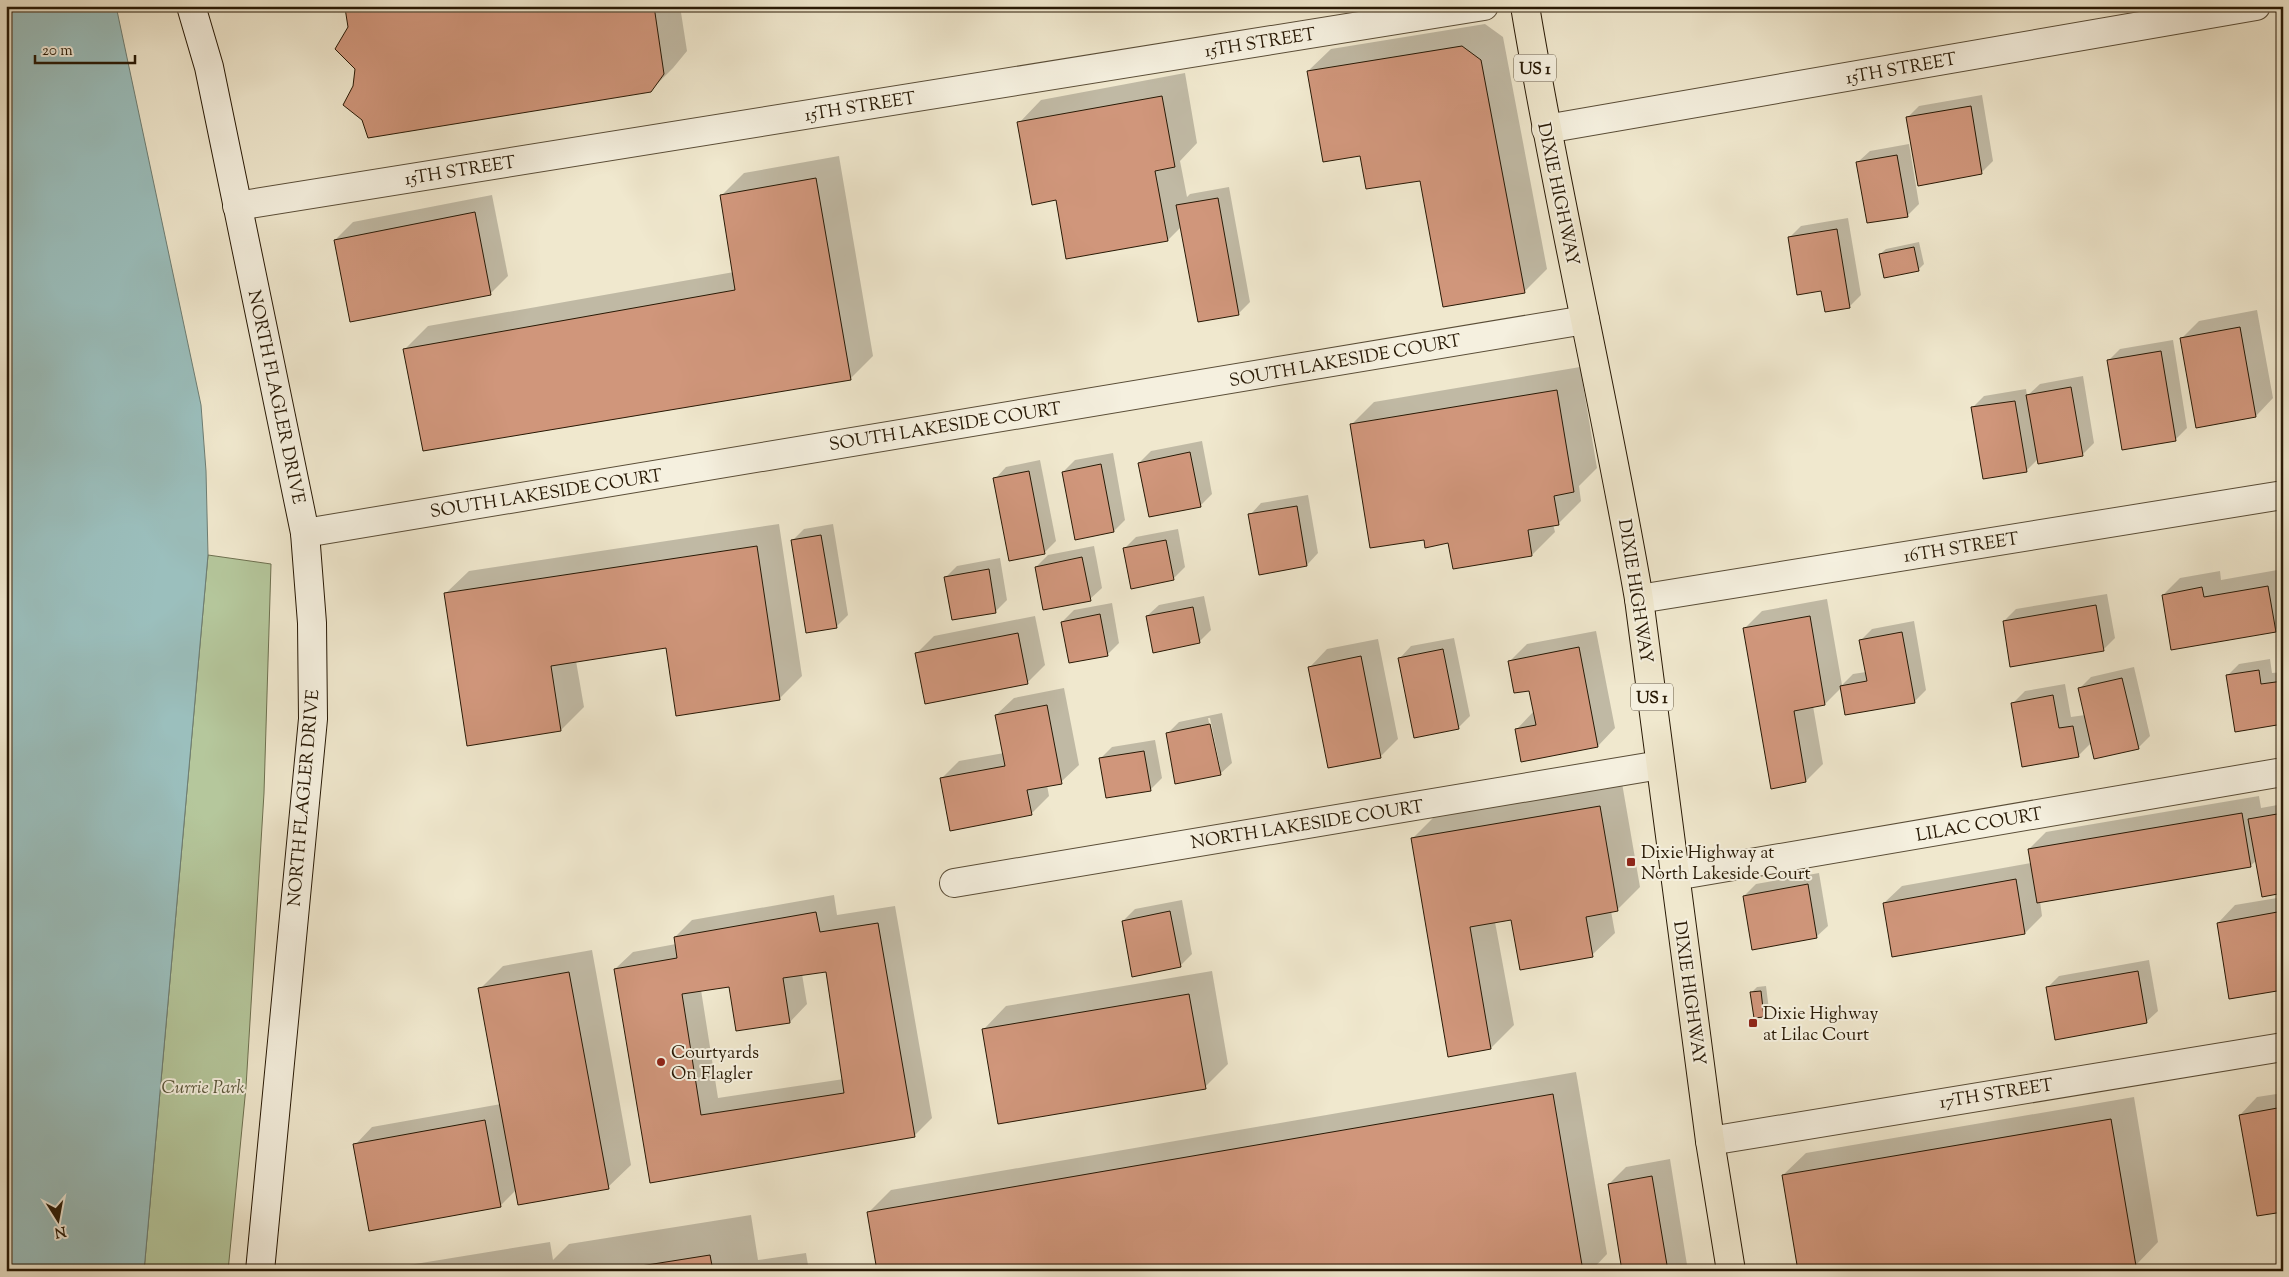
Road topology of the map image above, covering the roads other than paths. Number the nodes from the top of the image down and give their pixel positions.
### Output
1 (191, 6) edge
2 (1484, 6) edge
3 (1525, 6) edge
4 (2256, 6) edge
5 (1546, 129) junction
6 (237, 206) junction
7 (1585, 320) junction
8 (2283, 495) edge
9 (305, 533) junction
10 (1639, 599) junction
11 (1660, 765) junction
12 (2283, 772) edge
13 (1675, 876) junction
14 (954, 883) dead end
15 (2283, 1046) edge
16 (1710, 1141) junction
17 (260, 1271) edge
18 (1731, 1271) edge

1 - 6 street, NORTH FLAGLER DRIVE
2 - 6 street, 15TH STREET
3 - 5 main road, DIXIE HIGHWAY / US 1
4 - 5 street, 15TH STREET
5 - 7 main road, DIXIE HIGHWAY / US 1
6 - 9 street, NORTH FLAGLER DRIVE
7 - 9 street, SOUTH LAKESIDE COURT
7 - 10 main road, DIXIE HIGHWAY / US 1
8 - 10 street, 16TH STREET
9 - 17 street, NORTH FLAGLER DRIVE
10 - 11 main road, DIXIE HIGHWAY / US 1
11 - 13 main road, DIXIE HIGHWAY / US 1
11 - 14 street, NORTH LAKESIDE COURT
12 - 13 street, LILAC COURT
13 - 16 main road, DIXIE HIGHWAY / US 1
15 - 16 street, 17TH STREET
16 - 18 main road, DIXIE HIGHWAY / US 1

